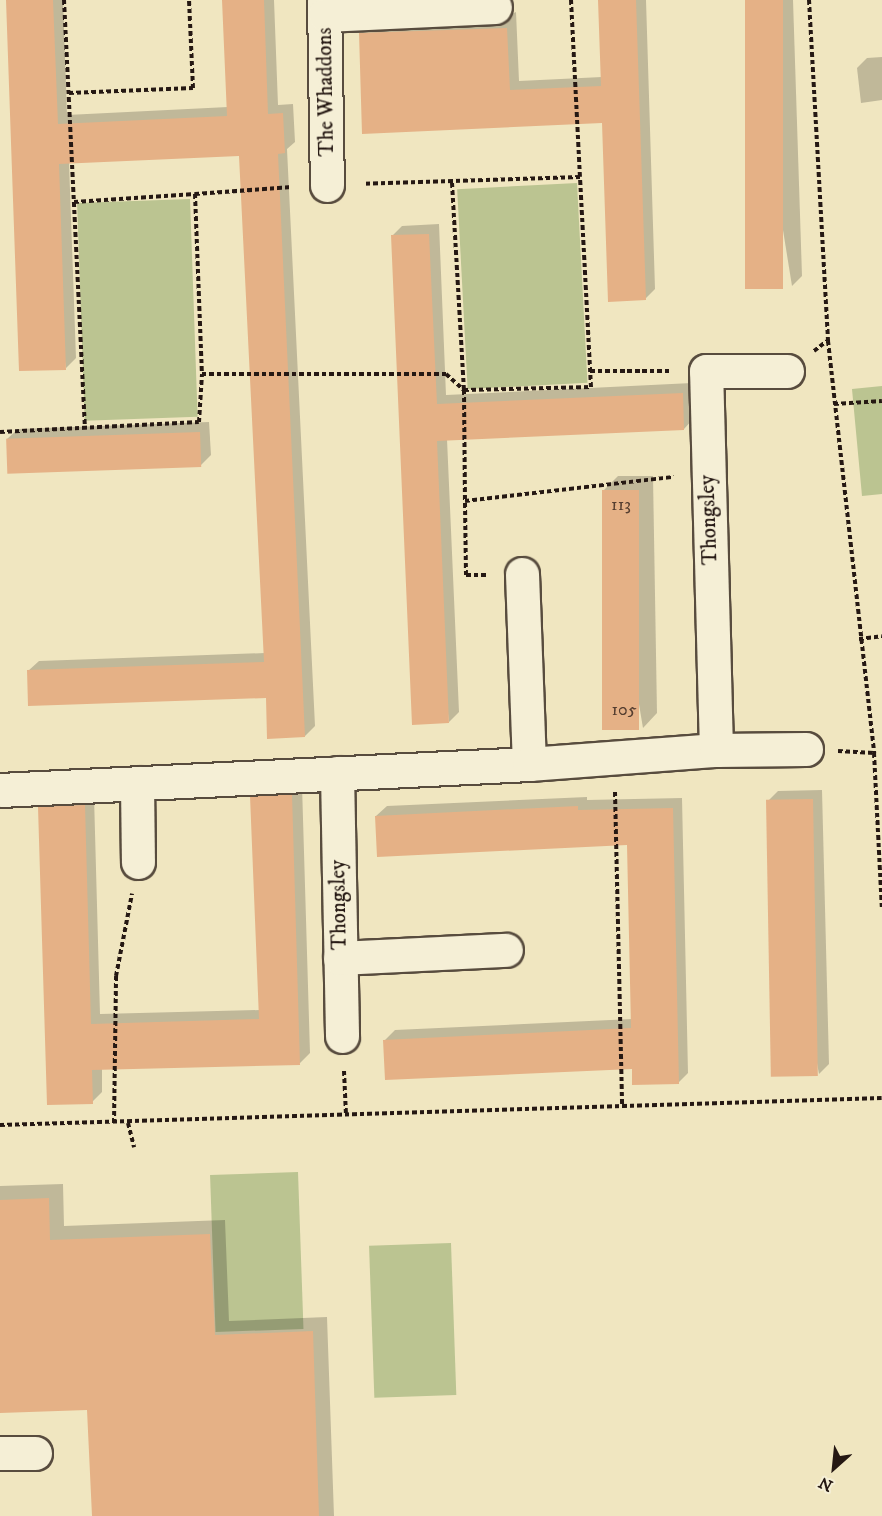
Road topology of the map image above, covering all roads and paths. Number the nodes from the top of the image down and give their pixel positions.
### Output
1 (64, 0) edge
2 (189, 0) edge
3 (571, 0) edge
4 (809, 0) edge
5 (324, 7) edge
6 (495, 7) dead end
7 (69, 93) junction
8 (580, 177) junction
9 (452, 183) junction
10 (327, 185) junction
11 (195, 194) junction
12 (74, 202) junction
13 (590, 371) junction
14 (706, 371) junction
15 (787, 371) dead end
16 (202, 374) junction
17 (464, 390) junction
18 (882, 401) edge
19 (834, 404) junction
20 (85, 428) junction
21 (0, 432) edge
22 (707, 473) junction
23 (465, 501) junction
24 (522, 574) joint
25 (882, 636) edge
26 (859, 639) junction
27 (806, 749) dead end
28 (716, 750) junction
29 (614, 758) junction
30 (529, 764) junction
31 (337, 773) junction
32 (137, 783) junction
33 (0, 790) edge
34 (881, 842) edge
35 (138, 862) joint
36 (882, 909) edge
37 (506, 950) dead end
38 (340, 958) junction
39 (342, 1036) joint
40 (882, 1098) edge
41 (622, 1106) junction
42 (346, 1115) junction
43 (114, 1123) junction
44 (128, 1123) junction
45 (0, 1125) edge
46 (134, 1147) dead end
47 (0, 1453) edge
48 (35, 1453) dead end

1 - 7 path
2 - 7 path
3 - 8 path
4 - 19 path
5 - 6 street
5 - 10 street, The Whaddons
7 - 12 path
8 - 9 path
8 - 13 path
9 - 10 path
9 - 17 path
10 - 11 path
11 - 12 path
11 - 16 path
12 - 20 path
13 - 14 path
13 - 17 path
14 - 15 street
14 - 22 street, Thongsley
16 - 17 path
16 - 20 path
17 - 23 path
18 - 19 path
19 - 26 path
20 - 21 path
22 - 23 path
22 - 28 street, Thongsley
23 - 24 path
24 - 30 street
25 - 26 path
26 - 34 path
27 - 28 street
28 - 29 street
29 - 30 street
29 - 41 path
30 - 31 street
31 - 32 street
31 - 38 street, Thongsley
32 - 33 street
32 - 35 street
34 - 36 path
35 - 43 path
37 - 38 street
38 - 39 street, Thongsley
39 - 42 path
40 - 41 path
41 - 42 path
42 - 43 path
43 - 44 path
44 - 45 path
44 - 46 path
47 - 48 street

